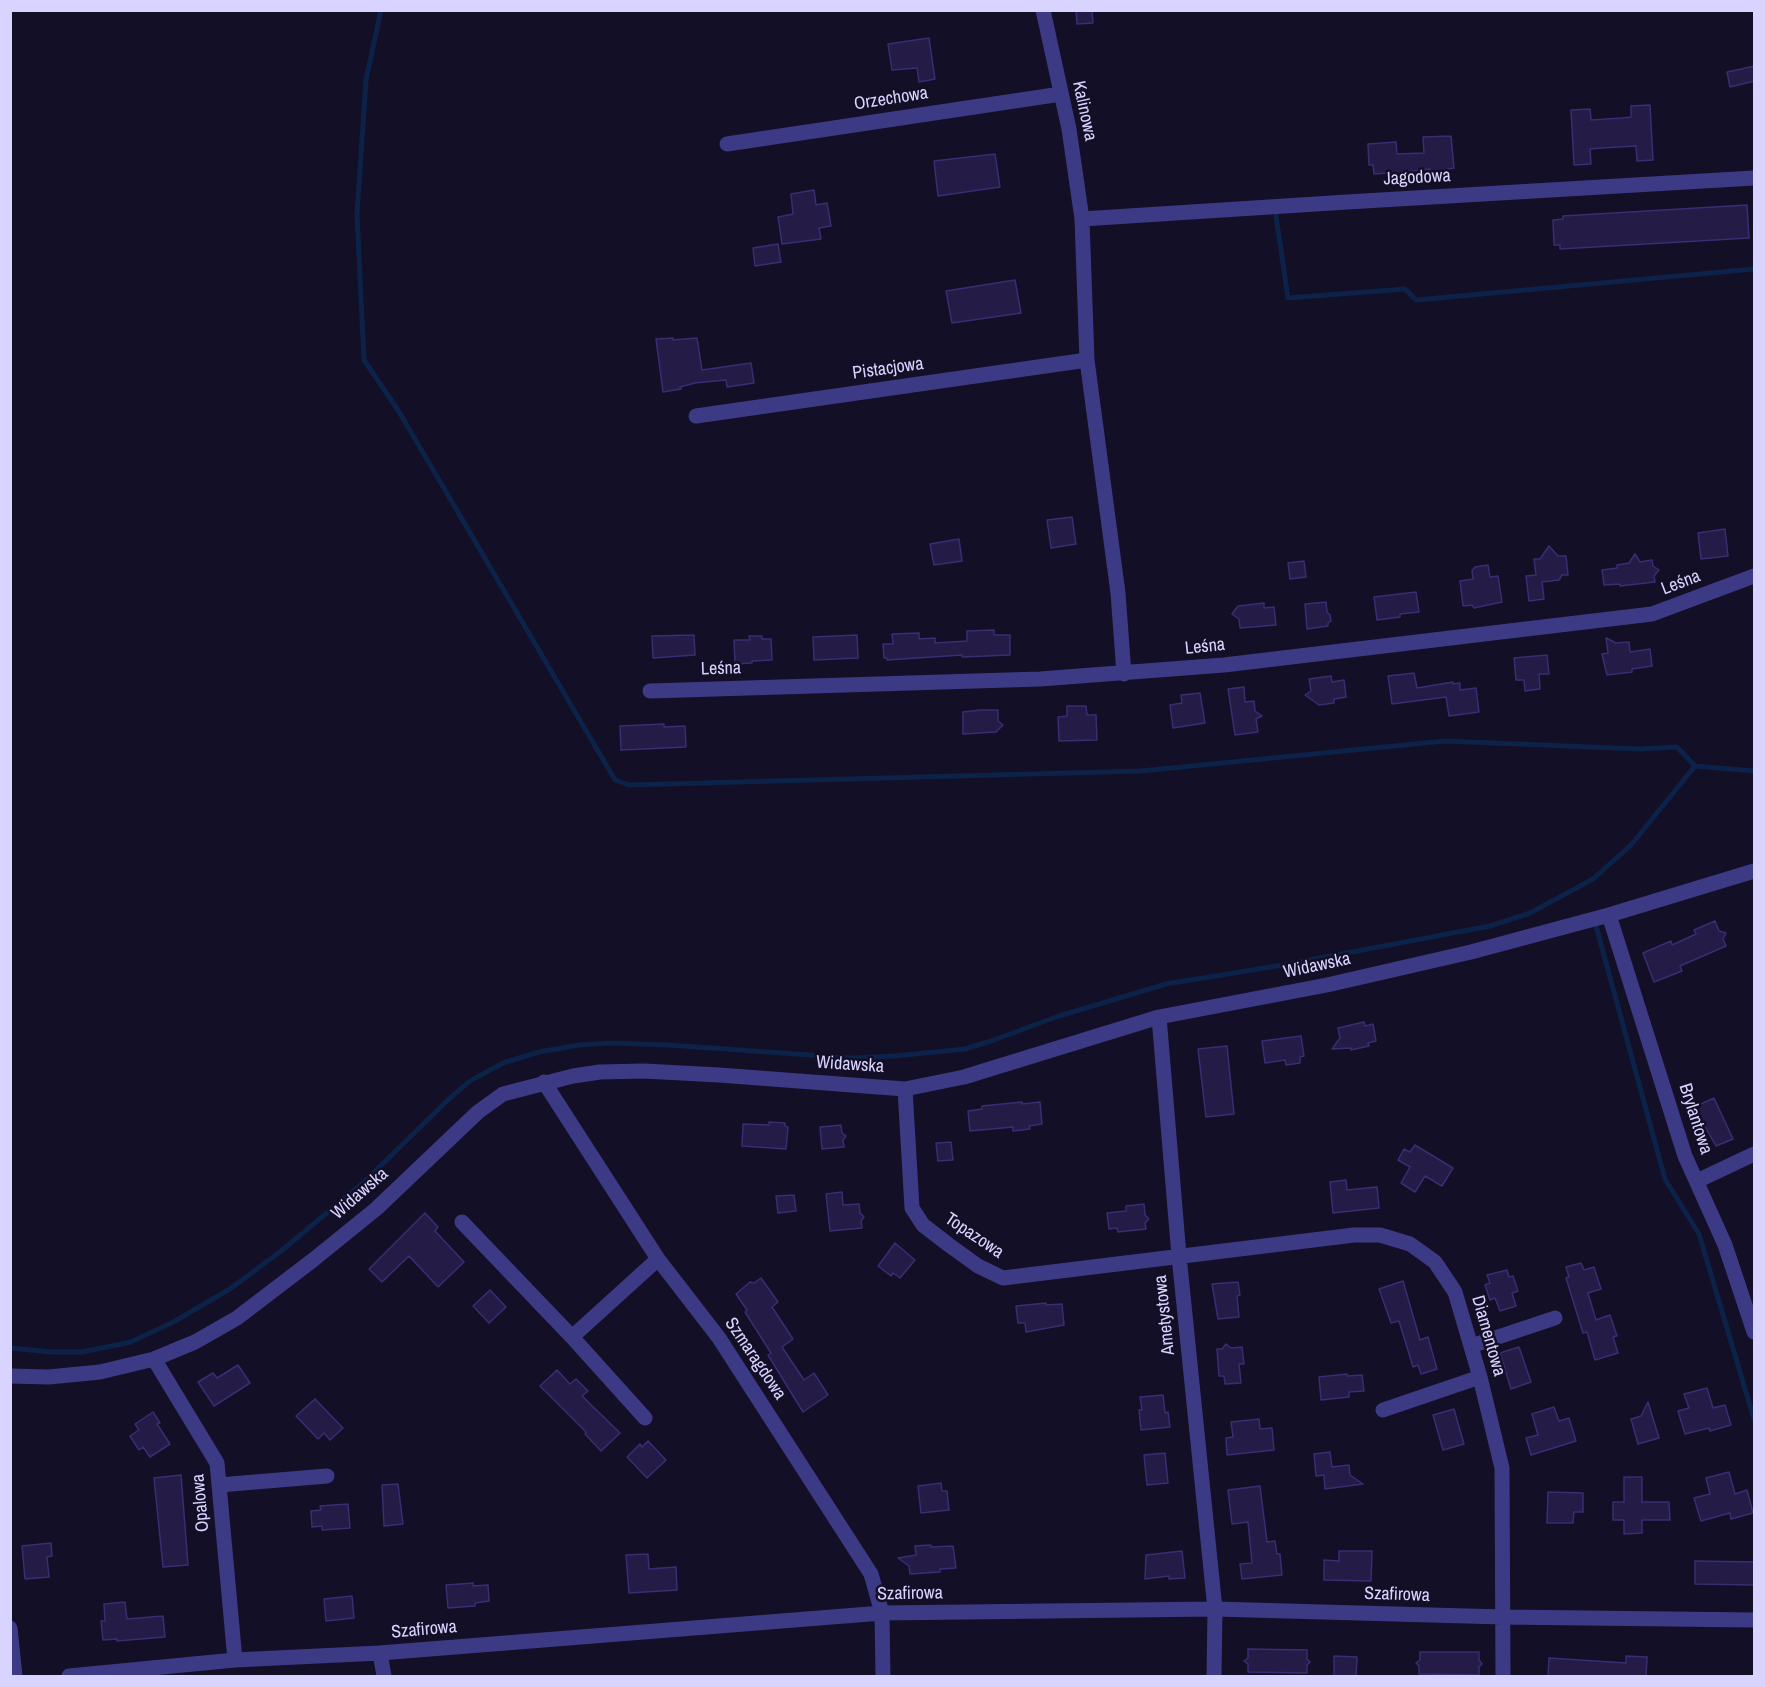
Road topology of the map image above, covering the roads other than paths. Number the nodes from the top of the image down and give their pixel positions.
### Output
1 (1043, 10) edge
2 (1061, 94) junction
3 (727, 144) dead end
4 (1755, 178) edge
5 (1082, 219) junction
6 (1087, 360) junction
7 (696, 416) dead end
8 (1755, 576) edge
9 (1124, 674) junction
10 (650, 691) dead end
11 (1755, 871) edge
12 (1609, 915) junction
13 (1159, 1017) junction
14 (544, 1082) junction
15 (905, 1089) junction
16 (1755, 1154) edge
17 (1696, 1182) junction
18 (462, 1222) dead end
19 (1179, 1256) junction
20 (658, 1259) junction
21 (1752, 1316) edge
22 (1555, 1318) dead end
23 (1755, 1332) edge
24 (572, 1337) junction
25 (1471, 1346) junction
26 (154, 1359) junction
27 (10, 1376) edge
28 (1480, 1377) junction
29 (1383, 1410) dead end
30 (645, 1418) dead end
31 (327, 1476) dead end
32 (219, 1485) junction
33 (1215, 1609) junction
34 (882, 1613) junction
35 (1503, 1617) junction
36 (1755, 1620) edge
37 (10, 1628) edge
38 (380, 1653) junction
39 (235, 1660) junction
40 (15, 1677) edge
41 (69, 1677) edge
42 (384, 1677) edge
43 (883, 1677) edge
44 (1214, 1677) edge
45 (1503, 1677) edge

1 - 2 street, Kalinowa
2 - 3 street, Orzechowa
2 - 5 street, Kalinowa
4 - 5 street, Jagodowa
5 - 6 street, Kalinowa
6 - 7 street, Pistacjowa
6 - 9 street, Kalinowa
8 - 9 street, Leśna
9 - 10 street, Leśna
11 - 12 street, Widawska
12 - 13 street, Widawska
12 - 17 street, Brylantowa
13 - 15 street, Widawska
13 - 19 street, Ametystowa
14 - 15 street, Widawska
14 - 20 street, Szmaragdowa
14 - 26 street, Widawska
15 - 19 street, Topazowa
16 - 17 street
17 - 21 street, Brylantowa
18 - 24 street
19 - 25 street, Diamentowa
19 - 33 street, Ametystowa
20 - 24 street
20 - 34 street, Szmaragdowa
21 - 23 street, Brylantowa
22 - 25 street
24 - 30 street
25 - 28 street, Diamentowa
26 - 27 street, Widawska
26 - 32 street, Opalowa
28 - 29 street
28 - 35 street, Diamentowa
31 - 32 street
32 - 39 street, Opalowa
33 - 34 street, Szafirowa
33 - 35 street, Szafirowa
33 - 44 street, Ametystowa
34 - 38 street, Szafirowa
34 - 43 street, Szmaragdowa
35 - 36 street, Szafirowa
35 - 45 street, Diamentowa
37 - 40 street
38 - 39 street, Szafirowa
38 - 42 street
39 - 41 street, Szafirowa

